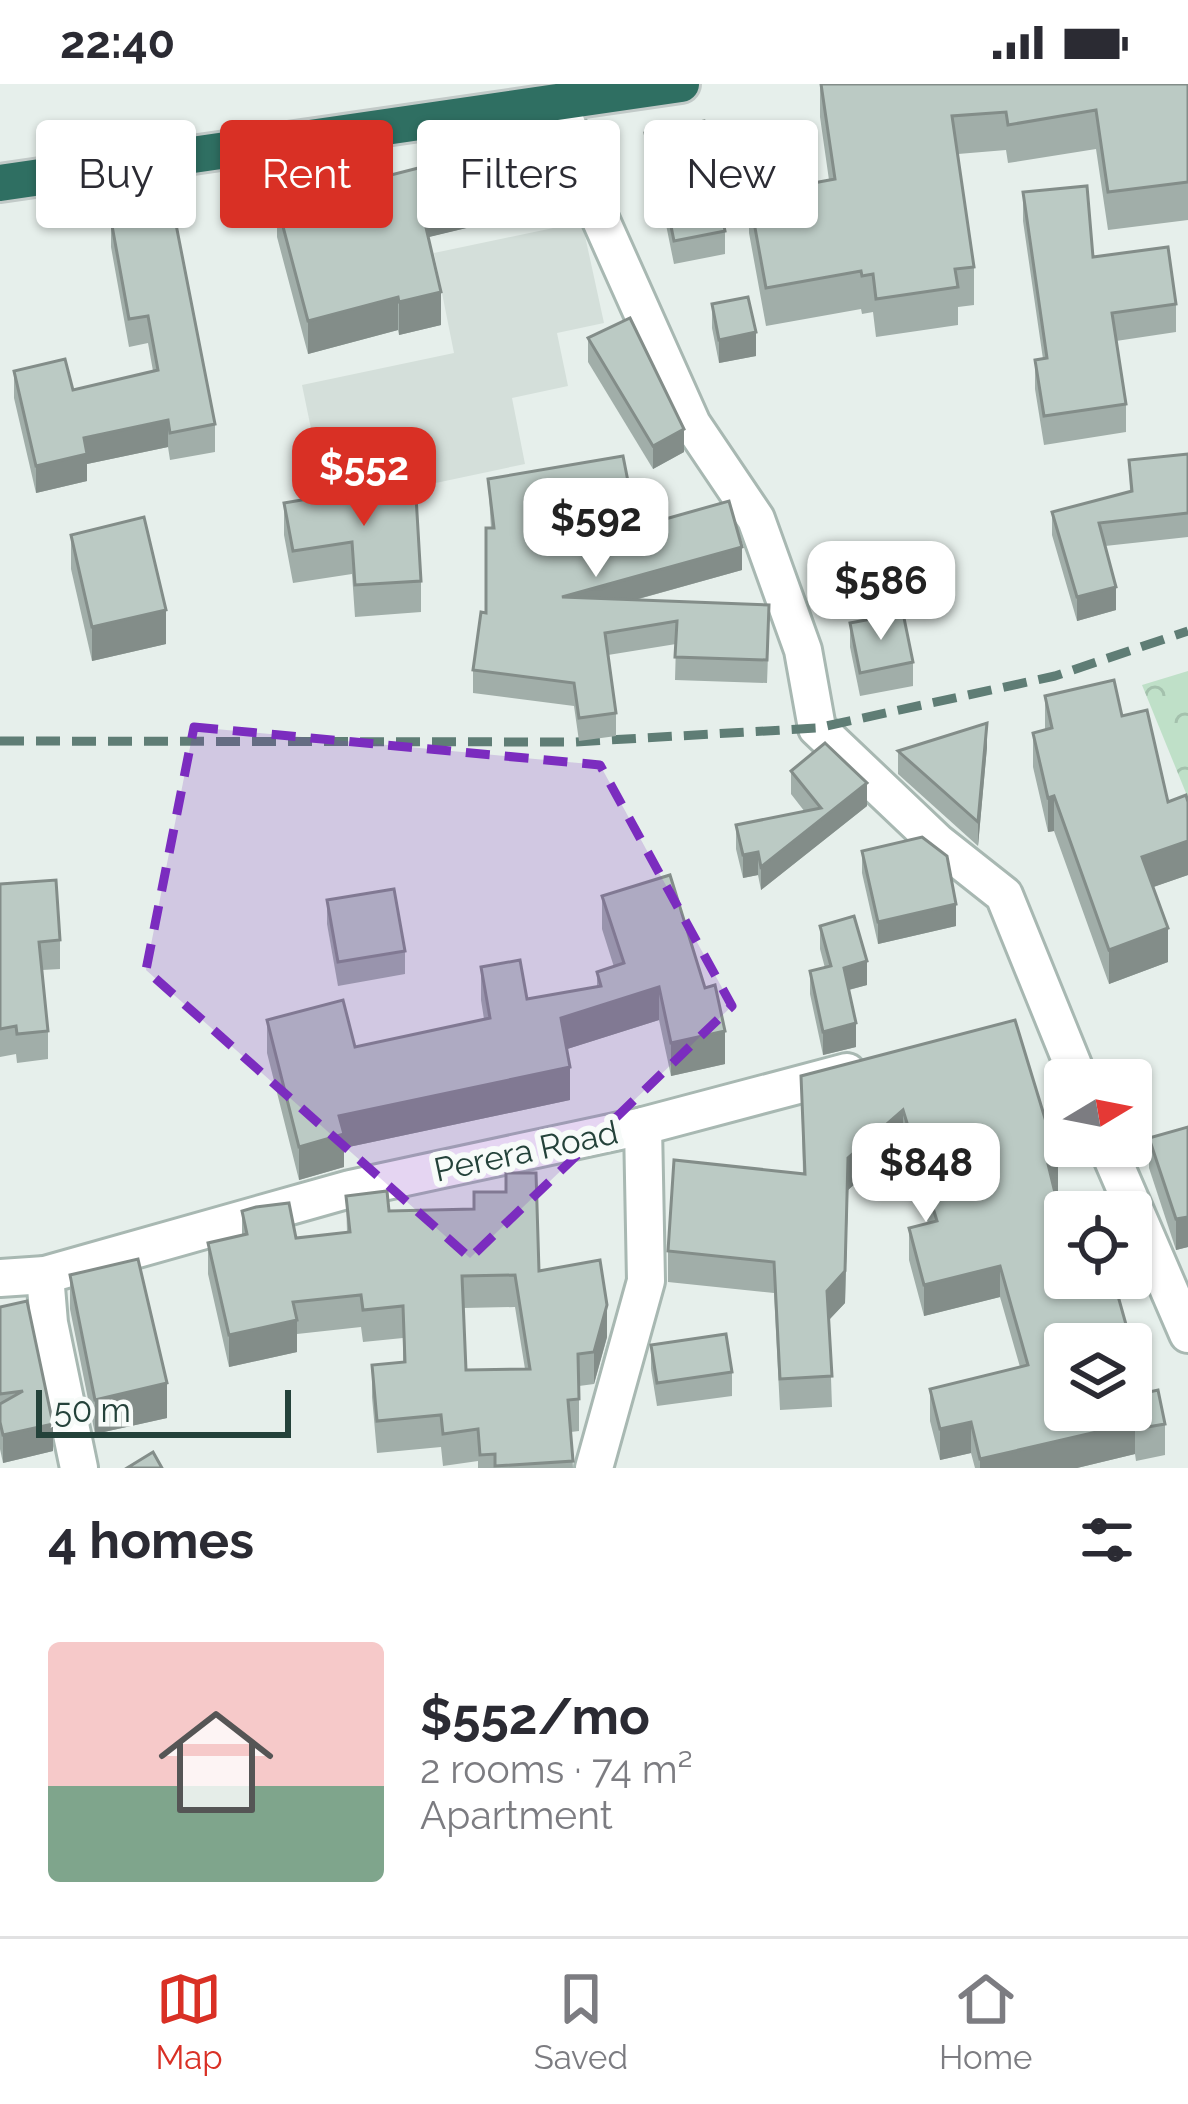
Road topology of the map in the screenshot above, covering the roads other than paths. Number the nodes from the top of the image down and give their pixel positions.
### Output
1 (681, 84) edge
2 (559, 102) junction
3 (0, 183) edge
4 (1065, 1059) edge
5 (892, 1060) edge
6 (643, 1126) junction
7 (1117, 1167) edge
8 (45, 1275) junction
9 (0, 1277) edge
10 (1183, 1313) edge
11 (79, 1468) edge
12 (594, 1468) edge

1 - 2 highway
2 - 3 highway
2 - 4 street
5 - 6 street, Perera Road
6 - 8 street, Perera Road
6 - 12 street
7 - 10 street
8 - 9 street, Perera Road
8 - 11 street

